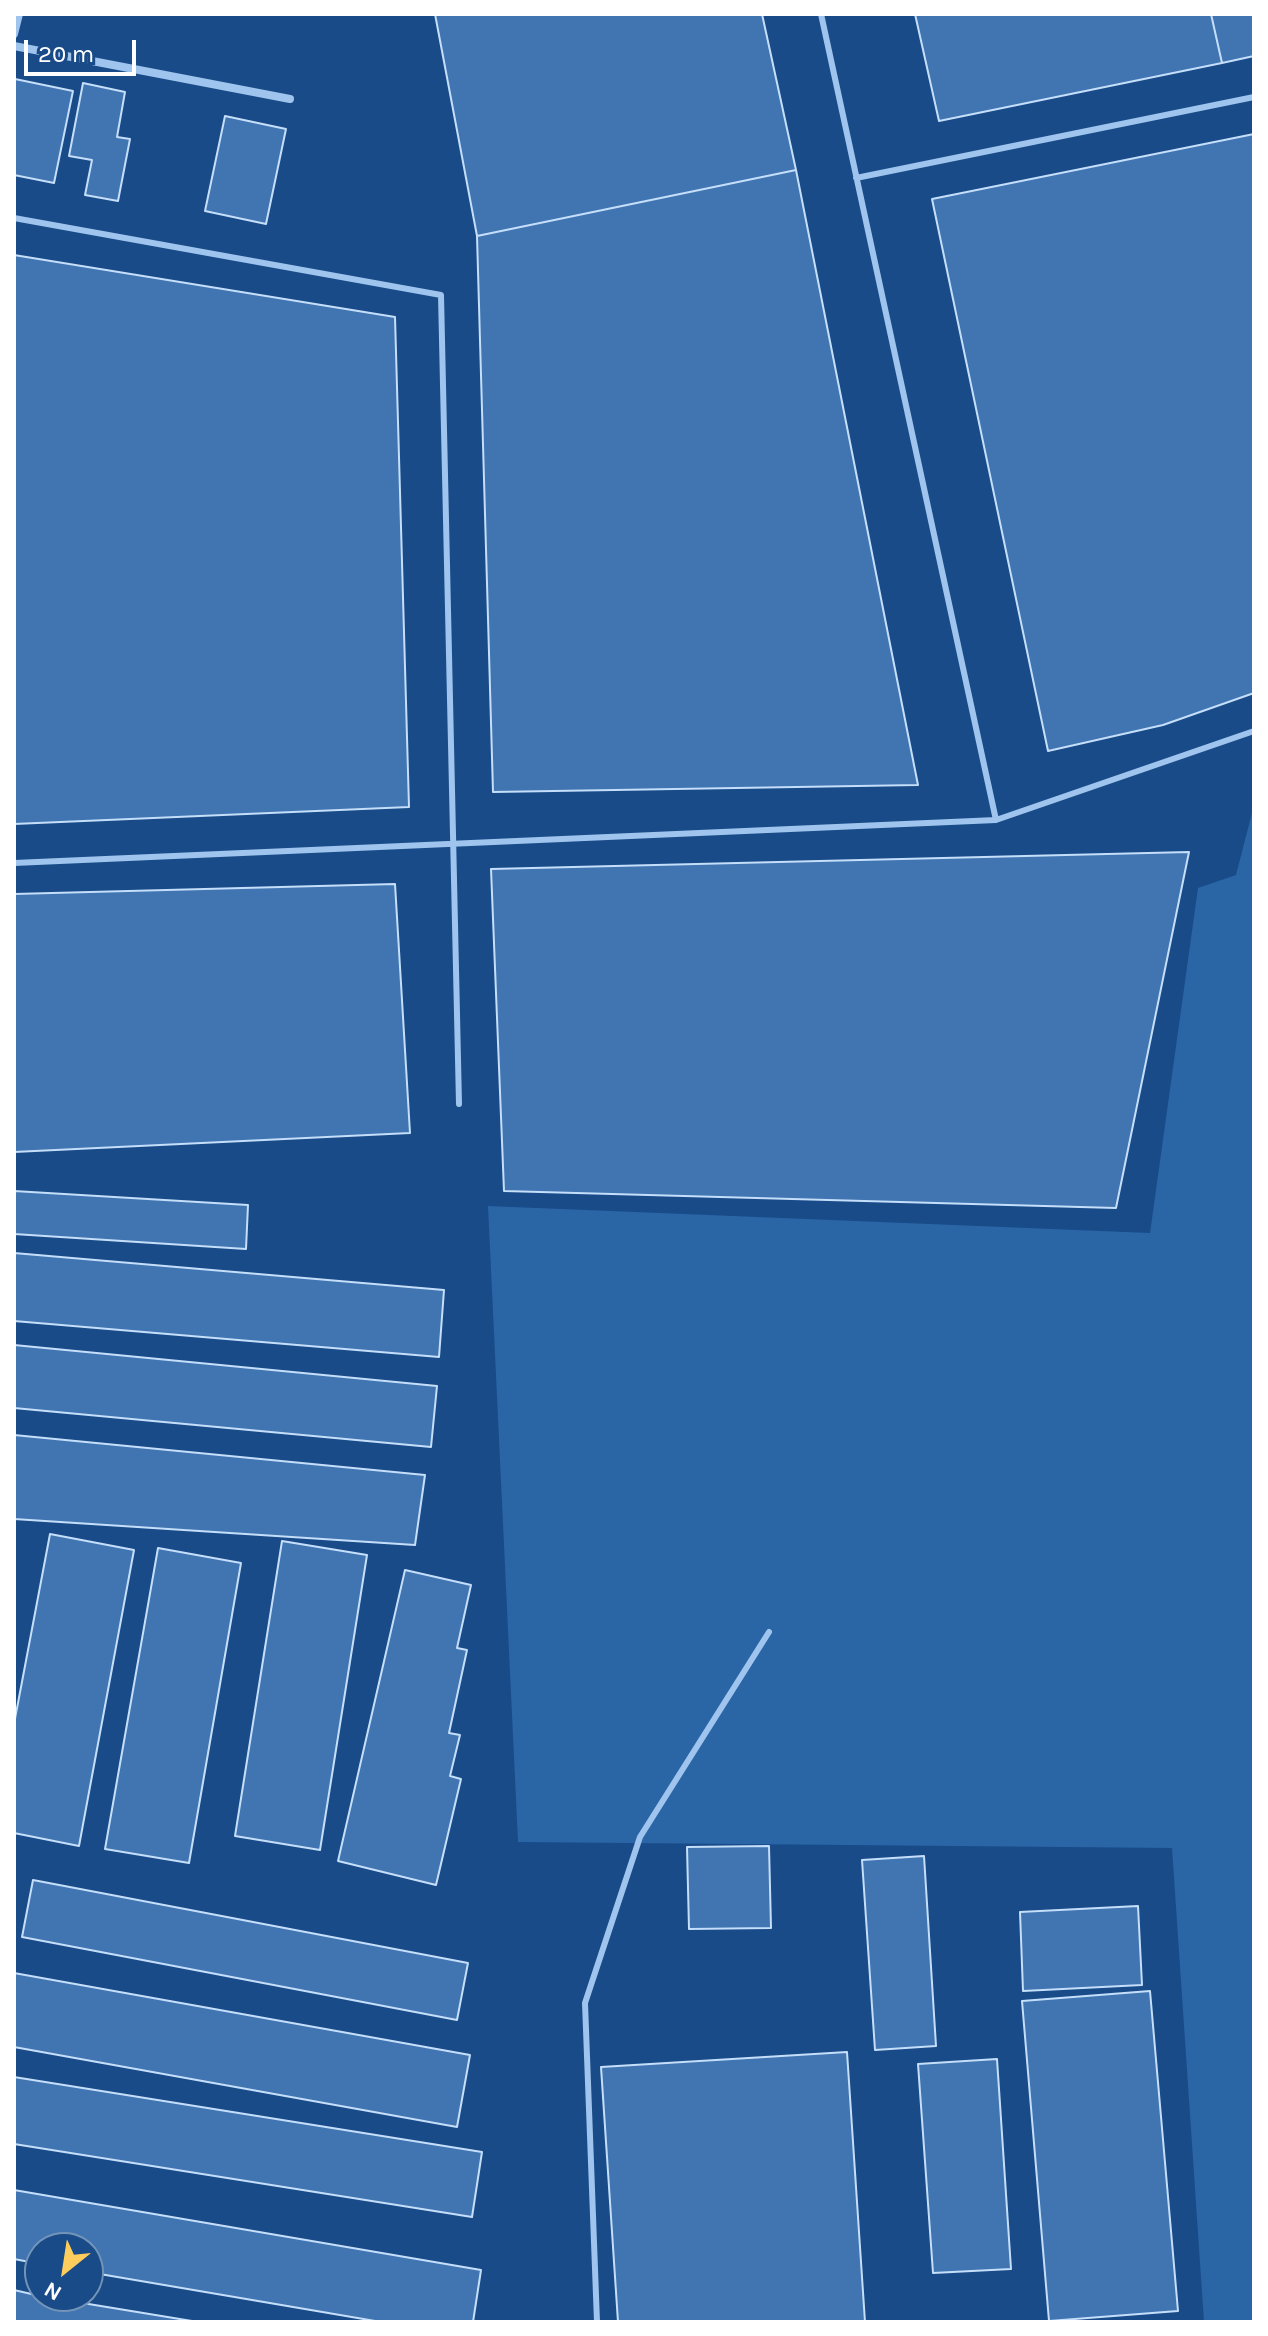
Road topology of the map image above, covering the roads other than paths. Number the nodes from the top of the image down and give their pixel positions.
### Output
1 (19, 14) edge
2 (821, 14) edge
3 (14, 34) edge
4 (14, 46) edge
5 (1254, 97) edge
6 (290, 99) dead end
7 (856, 178) junction
8 (14, 218) edge
9 (1254, 731) edge
10 (996, 820) junction
11 (453, 844) junction
12 (14, 863) edge
13 (459, 1104) dead end
14 (769, 1632) dead end
15 (597, 2322) edge

1 - 3 street
2 - 7 lane
4 - 6 street
5 - 7 lane
7 - 10 lane
8 - 11 lane
9 - 10 lane
10 - 11 lane
11 - 12 lane
11 - 13 lane
14 - 15 lane

